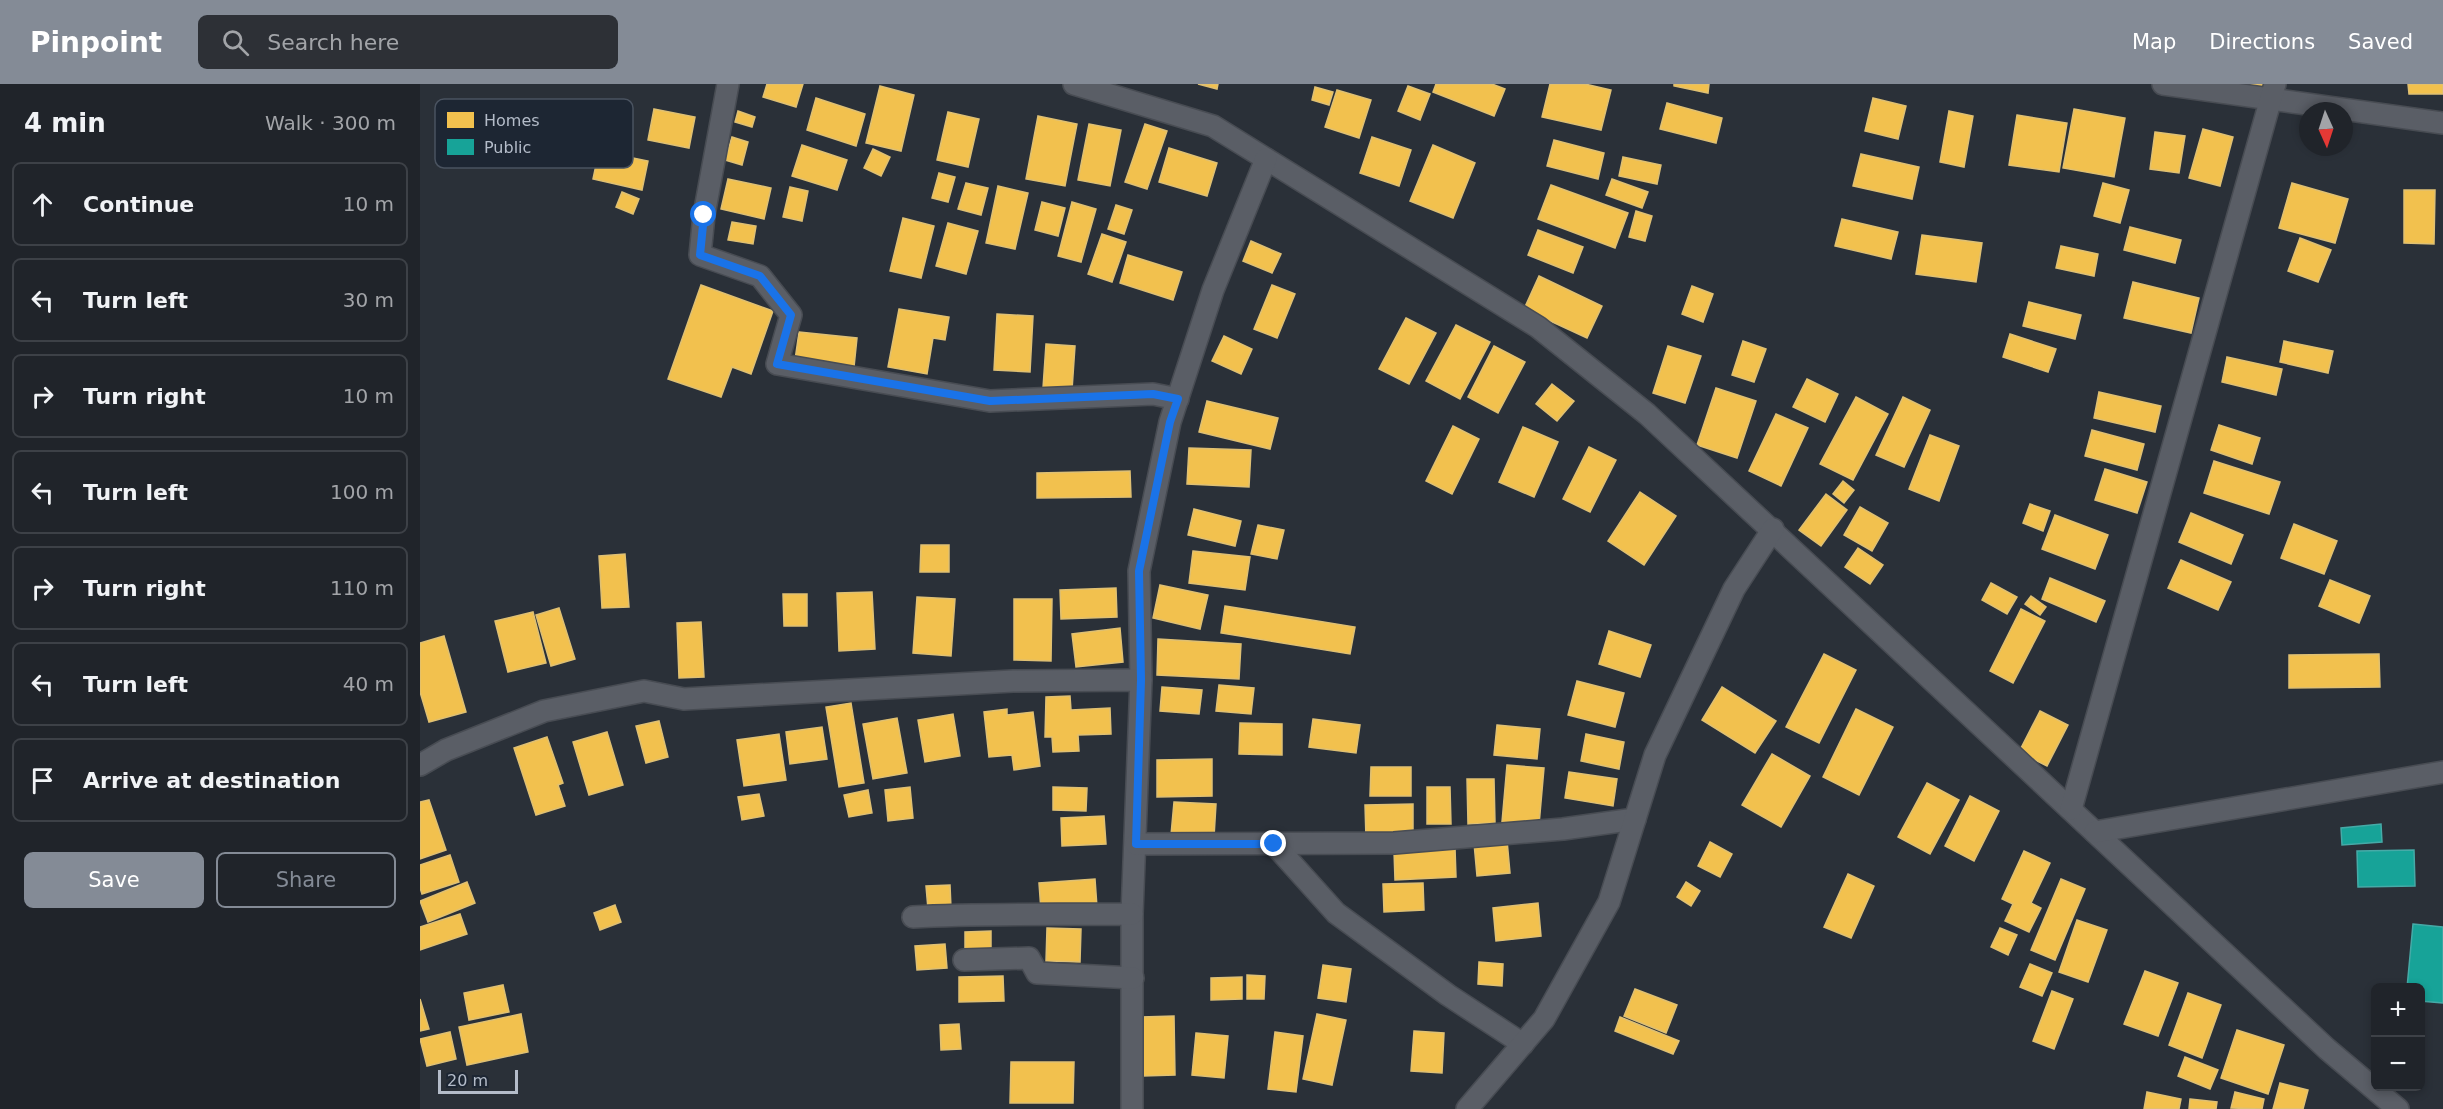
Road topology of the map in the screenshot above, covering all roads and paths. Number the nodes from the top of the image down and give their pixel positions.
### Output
1 (728, 84) edge
2 (1074, 84) edge
3 (2163, 84) edge
4 (2272, 92) edge
5 (2443, 123) edge
6 (1266, 159) junction
7 (1178, 399) junction
8 (1773, 530) junction
9 (1141, 680) junction
10 (420, 765) edge
11 (2443, 772) edge
12 (2071, 809) junction
13 (1635, 819) junction
14 (2094, 832) junction
15 (1136, 844) junction
16 (1274, 844) junction
17 (1132, 914) junction
18 (913, 917) dead end
19 (964, 960) dead end
20 (1133, 978) junction
21 (1523, 1044) junction
22 (1132, 1109) edge
23 (1467, 1109) edge
24 (2398, 1109) edge

1 - 7 street
2 - 6 street
3 - 4 street
4 - 5 street
4 - 12 street
6 - 7 street
6 - 8 street
7 - 9 street
8 - 12 street
8 - 13 street
9 - 10 street
9 - 15 street
11 - 14 street
12 - 14 street
13 - 16 street
13 - 21 street
14 - 24 street
15 - 16 street
15 - 17 street
16 - 21 street
17 - 18 street
17 - 20 street
19 - 20 street
20 - 22 street
21 - 23 street

